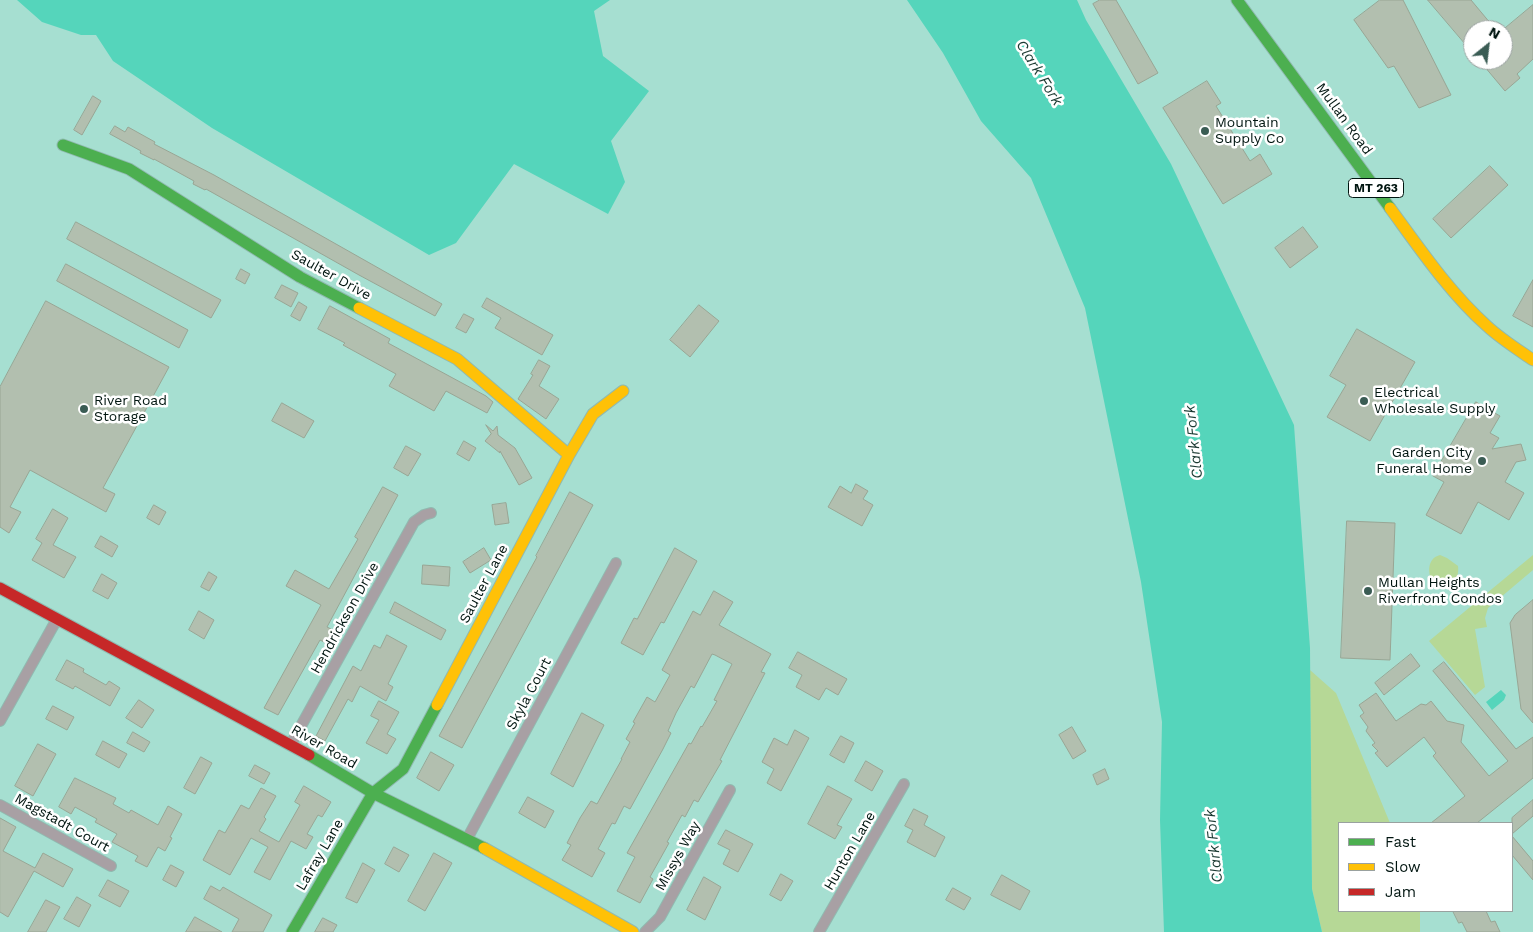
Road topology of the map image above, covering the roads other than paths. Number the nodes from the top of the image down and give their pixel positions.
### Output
1 (1237, 0) edge
2 (63, 145) dead end
3 (1533, 360) edge
4 (623, 391) dead end
5 (569, 455) junction
6 (430, 513) dead end
7 (616, 562) dead end
8 (0, 588) edge
9 (57, 619) junction
10 (0, 721) edge
11 (291, 744) junction
12 (904, 784) dead end
13 (730, 790) dead end
14 (373, 793) junction
15 (0, 805) edge
16 (467, 839) junction
17 (111, 866) dead end
18 (292, 932) edge
19 (633, 932) edge
20 (645, 932) edge
21 (819, 932) edge

1 - 3 street, Mullan Road / MT 263
2 - 5 street, Saulter Drive
4 - 5 street, Saulter Lane
5 - 14 street, Saulter Lane
6 - 11 street, Hendrickson Drive
7 - 16 street, Skyla Court
8 - 9 street, River Road
9 - 10 street
9 - 11 street, River Road
11 - 14 street, River Road
12 - 21 street, Hunton Lane
13 - 20 street, Missys Way
14 - 16 street, River Road
14 - 18 street, Lafray Lane
15 - 17 street, Magstadt Court
16 - 19 street, River Road

